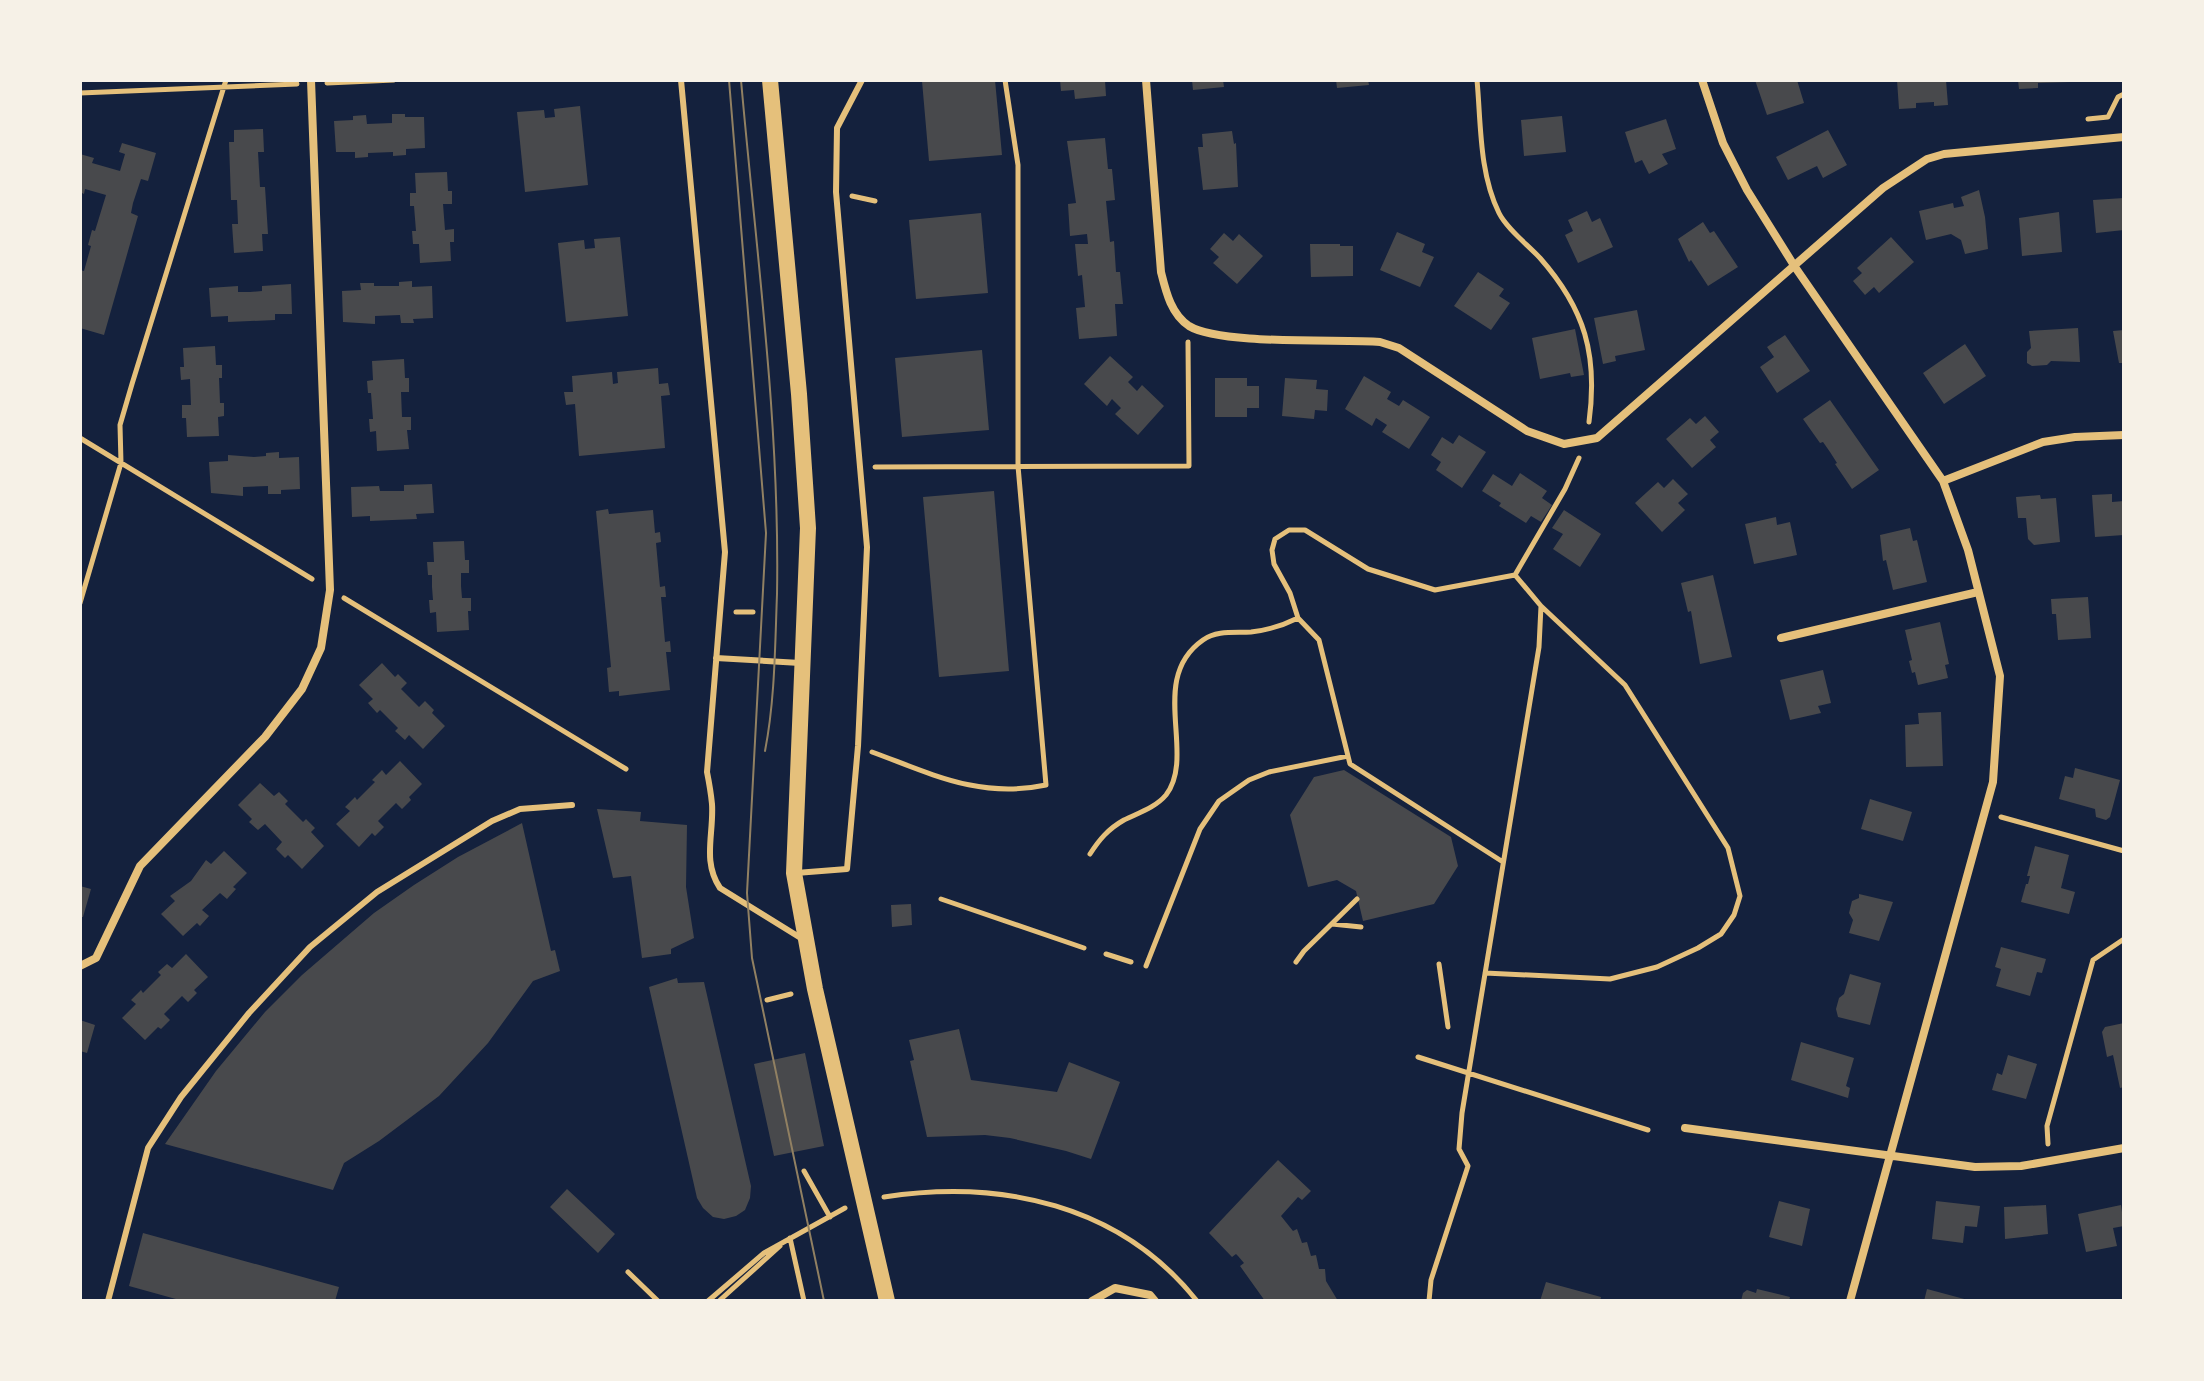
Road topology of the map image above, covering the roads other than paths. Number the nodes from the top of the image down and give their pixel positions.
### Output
1 (681, 80) edge
2 (770, 80) edge
3 (862, 80) edge
4 (1146, 80) edge
5 (1702, 80) edge
6 (311, 82) edge
7 (2124, 137) edge
8 (1795, 267) junction
9 (2124, 435) edge
10 (1943, 481) junction
11 (1978, 592) junction
12 (1781, 638) dead end
13 (716, 658) junction
14 (803, 663) junction
15 (572, 805) dead end
16 (794, 873) junction
17 (806, 942) junction
18 (80, 966) edge
19 (1685, 1128) dead end
20 (2124, 1148) edge
21 (1890, 1155) junction
22 (108, 1301) edge
23 (887, 1301) edge
24 (1092, 1301) edge
25 (1155, 1301) edge
26 (1850, 1301) edge

1 - 13 lane
2 - 14 main road
3 - 16 lane
4 - 8 street
5 - 8 street
6 - 18 street
7 - 8 street
8 - 10 street
9 - 10 street
10 - 11 street
11 - 12 street
11 - 21 street
13 - 14 lane
13 - 17 lane
14 - 16 main road
15 - 22 lane
16 - 17 main road
17 - 23 main road
19 - 21 street
20 - 21 street
21 - 26 street
24 - 25 street

